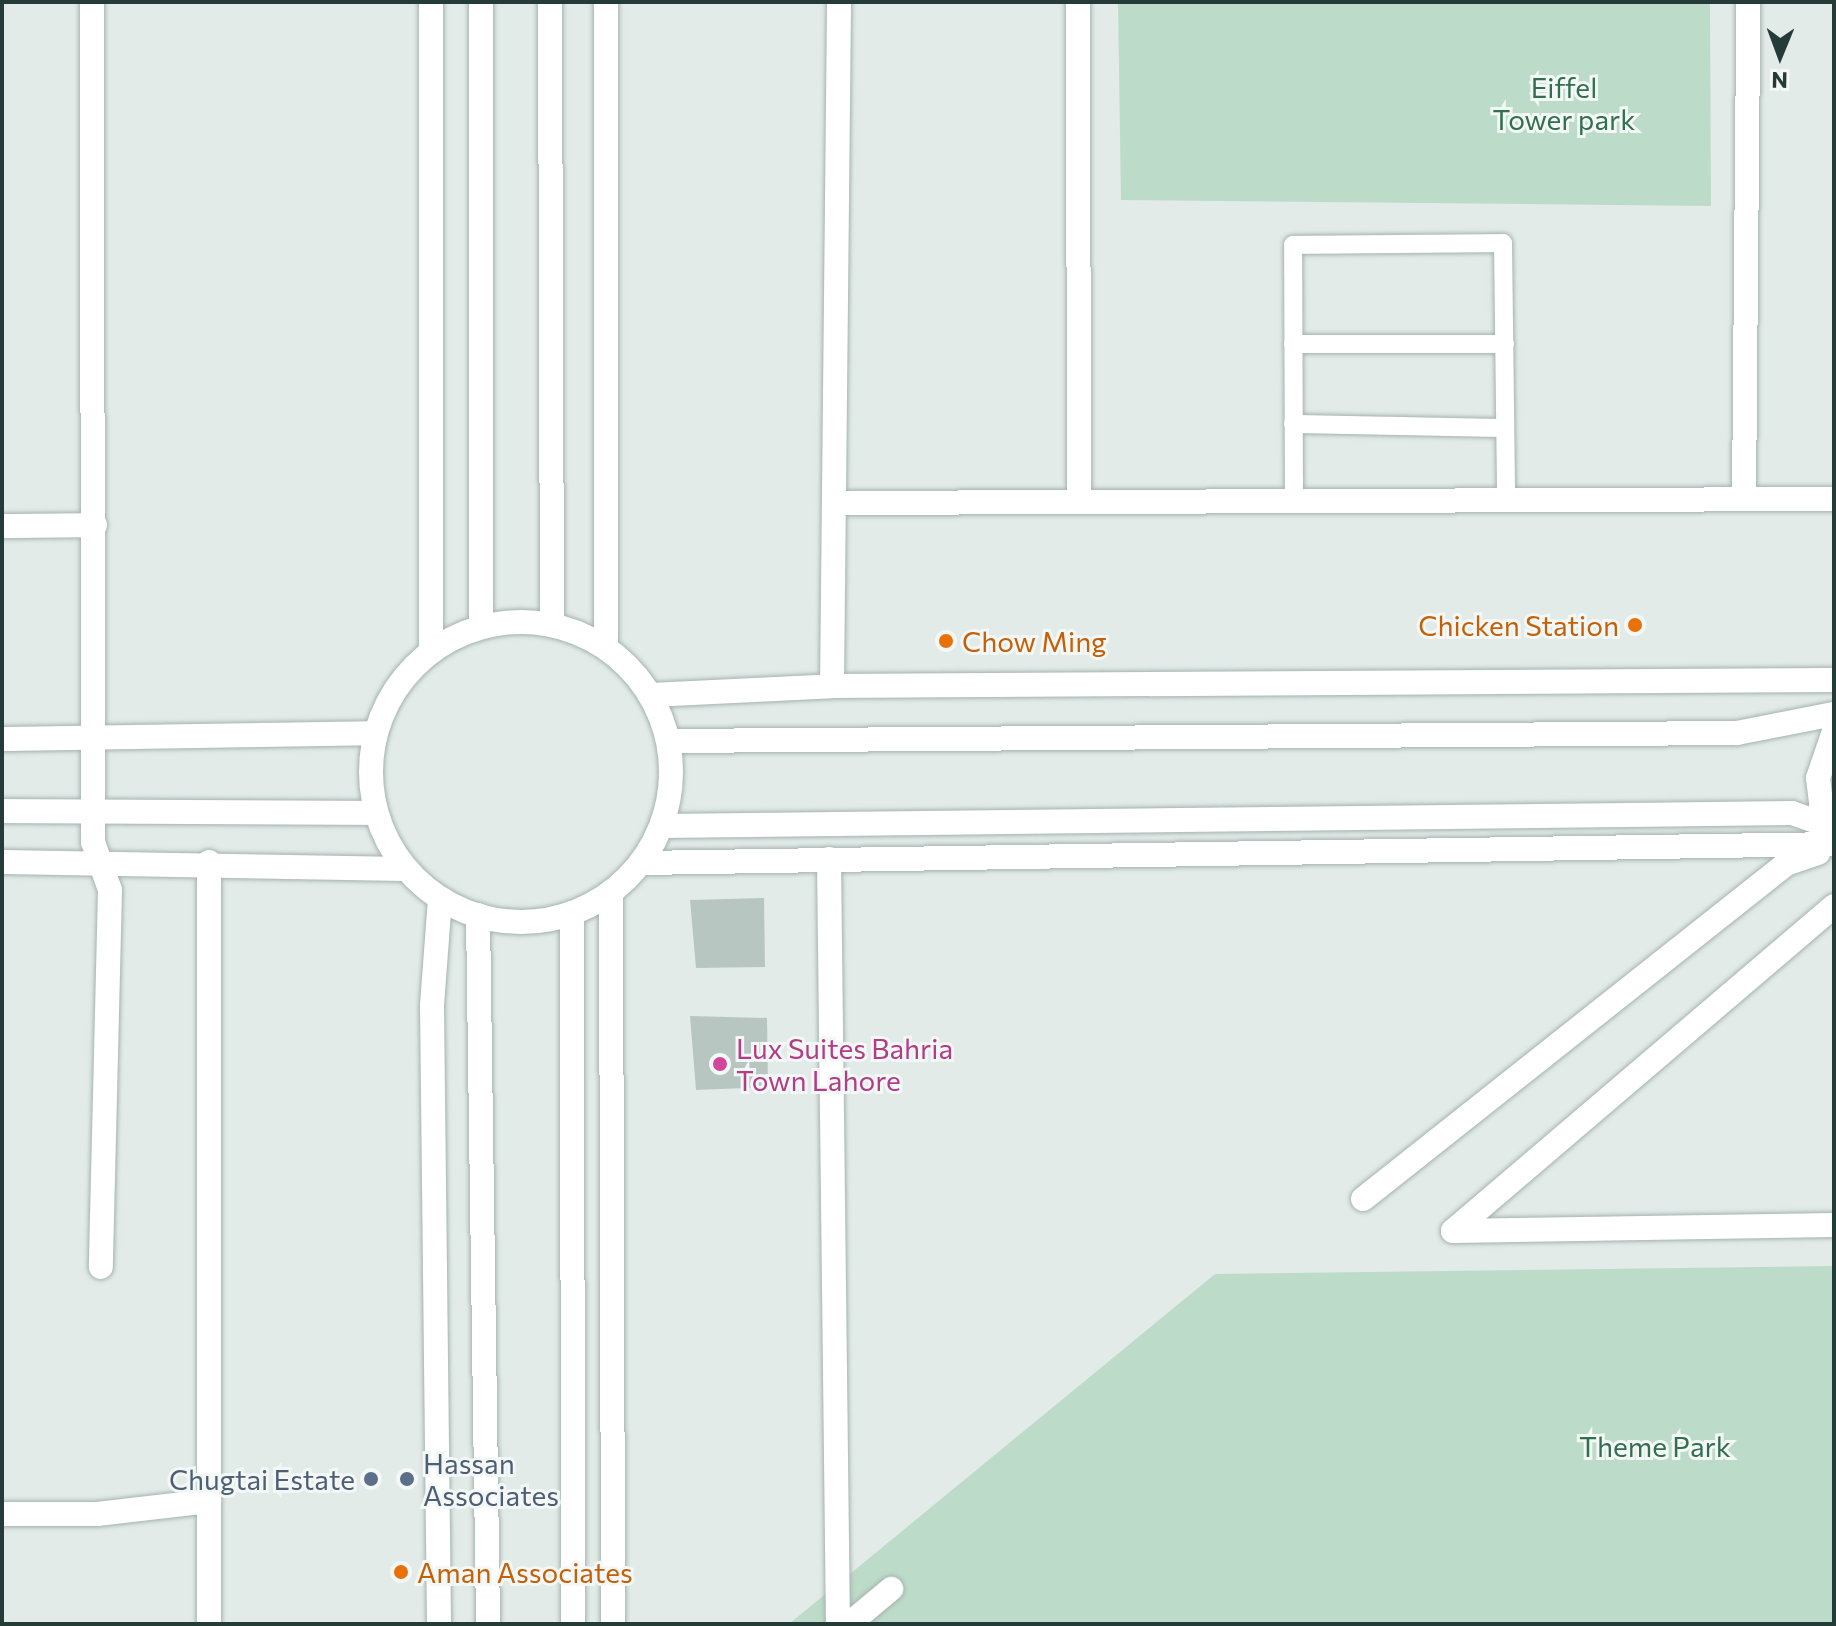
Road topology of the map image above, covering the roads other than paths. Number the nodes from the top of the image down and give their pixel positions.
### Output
1 (92, 2) edge
2 (431, 2) edge
3 (481, 2) edge
4 (550, 2) edge
5 (606, 2) edge
6 (839, 2) edge
7 (1078, 2) edge
8 (1748, 2) edge
9 (1293, 344) junction
10 (1505, 344) junction
11 (1293, 424) junction
12 (1505, 428) junction
13 (1744, 499) junction
14 (1834, 499) edge
15 (1506, 500) junction
16 (1294, 501) junction
17 (1079, 502) junction
18 (835, 503) junction
19 (95, 525) junction
20 (2, 526) edge
21 (552, 625) junction
22 (481, 627) junction
23 (606, 647) junction
24 (431, 651) junction
25 (1834, 680) edge
26 (832, 686) junction
27 (651, 695) junction
28 (1834, 714) edge
29 (1834, 731) edge
30 (375, 733) junction
31 (2, 739) edge
32 (96, 739) junction
33 (669, 741) junction
34 (2, 811) edge
35 (94, 811) junction
36 (376, 813) junction
37 (662, 826) junction
38 (1833, 837) edge
39 (829, 859) junction
40 (2, 862) edge
41 (98, 862) junction
42 (209, 862) junction
43 (641, 863) junction
44 (406, 869) junction
45 (611, 892) junction
46 (440, 898) junction
47 (1834, 906) edge
48 (572, 913) junction
49 (478, 915) junction
50 (1363, 1199) dead end
51 (1834, 1225) edge
52 (101, 1267) dead end
53 (209, 1501) junction
54 (2, 1514) edge
55 (891, 1589) dead end
56 (209, 1624) edge
57 (439, 1624) edge
58 (488, 1624) edge
59 (573, 1624) edge
60 (613, 1624) edge
61 (838, 1624) edge
62 (849, 1624) edge

1 - 19 street
2 - 24 street
3 - 22 street
4 - 21 street
5 - 23 street
6 - 18 street
7 - 17 street
8 - 13 street
9 - 10 lane
9 - 10 lane
9 - 11 lane
10 - 12 lane
11 - 12 lane
11 - 16 lane
12 - 15 lane
13 - 14 street
13 - 15 street
15 - 16 street
16 - 17 street
17 - 18 street
18 - 26 street
19 - 20 street
19 - 32 street
21 - 22 street
21 - 23 street
22 - 24 street
23 - 27 street
24 - 30 street
25 - 26 street
26 - 27 street
27 - 33 street
28 - 33 street
29 - 38 street
30 - 32 street
30 - 36 street
31 - 32 street
32 - 35 street
33 - 37 street
34 - 35 street
35 - 36 street
35 - 41 street
36 - 44 street
37 - 38 street
37 - 43 street
38 - 39 street
38 - 50 street
39 - 43 street
39 - 61 street
40 - 41 street
41 - 42 street
41 - 52 street
42 - 44 street
42 - 53 street
43 - 45 street
44 - 46 street
45 - 48 street
45 - 60 street
46 - 49 street
46 - 57 street
47 - 51 street
48 - 49 street
48 - 59 street
49 - 58 street
53 - 54 street
53 - 56 street
55 - 62 street

